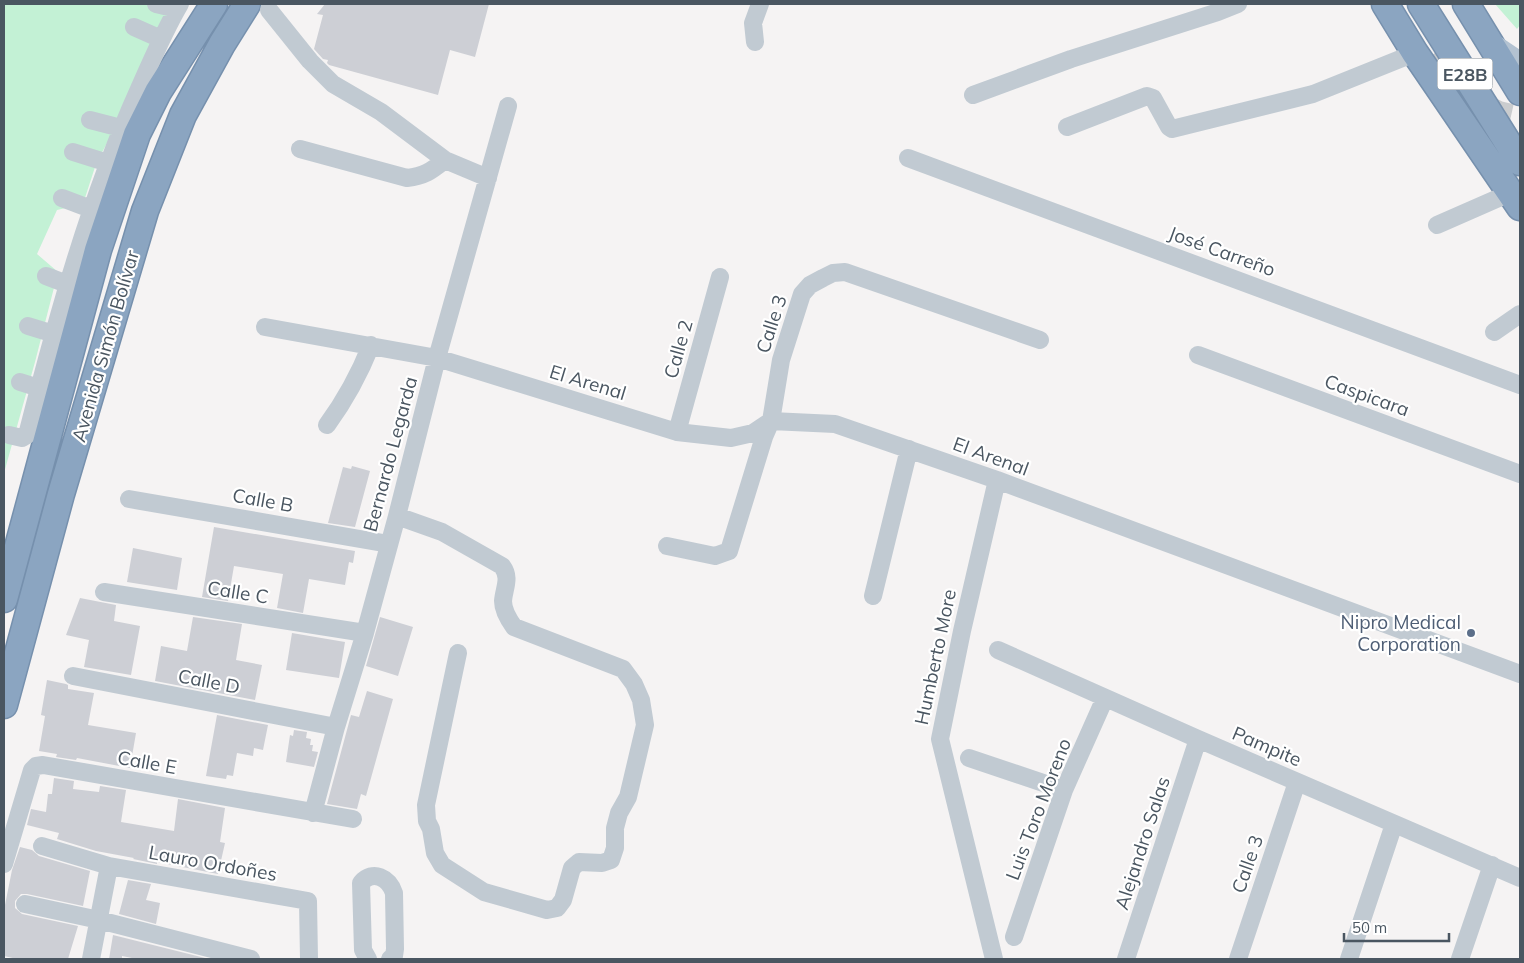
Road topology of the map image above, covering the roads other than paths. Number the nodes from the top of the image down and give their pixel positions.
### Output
1 (156, 4) edge
2 (214, 4) edge
3 (760, 4) edge
4 (1238, 4) edge
5 (1385, 4) edge
6 (1399, 4) edge
7 (1421, 4) edge
8 (1466, 4) edge
9 (178, 6) edge
10 (258, 7) edge
11 (134, 27) dead end
12 (161, 39) junction
13 (755, 42) dead end
14 (1490, 43) junction
15 (1420, 50) junction
16 (1520, 62) edge
17 (1520, 92) edge
18 (973, 95) dead end
19 (508, 106) dead end
20 (90, 120) dead end
21 (1067, 127) dead end
22 (121, 128) junction
23 (300, 149) dead end
24 (73, 152) dead end
25 (908, 158) dead end
26 (445, 160) junction
27 (1520, 162) edge
28 (108, 163) junction
29 (488, 178) junction
30 (62, 198) dead end
31 (1515, 200) edge
32 (91, 209) junction
33 (1437, 224) dead end
34 (46, 276) dead end
35 (720, 277) dead end
36 (68, 284) junction
37 (1520, 314) edge
38 (28, 326) dead end
39 (265, 327) dead end
40 (1494, 332) dead end
41 (54, 334) junction
42 (1040, 340) dead end
43 (371, 344) junction
44 (1198, 355) dead end
45 (437, 358) junction
46 (20, 382) dead end
47 (1520, 384) edge
48 (39, 388) junction
49 (771, 421) junction
50 (327, 425) dead end
51 (677, 432) junction
52 (9, 435) dead end
53 (909, 449) junction
54 (1520, 474) edge
55 (997, 480) junction
56 (129, 499) dead end
57 (397, 516) junction
58 (389, 544) junction
59 (667, 546) dead end
60 (104, 592) dead end
61 (873, 596) dead end
62 (4, 599) edge
63 (365, 633) junction
64 (998, 650) dead end
65 (458, 653) dead end
66 (1520, 674) edge
67 (73, 676) dead end
68 (1105, 698) junction
69 (4, 706) edge
70 (336, 727) junction
71 (1198, 739) junction
72 (969, 758) dead end
73 (1297, 782) junction
74 (1064, 790) junction
75 (313, 813) junction
76 (353, 819) dead end
77 (1394, 824) junction
78 (42, 846) dead end
79 (4, 864) edge
80 (1492, 865) junction
81 (110, 866) junction
82 (1520, 878) edge
83 (25, 904) dead end
84 (99, 920) junction
85 (1014, 937) dead end
86 (91, 959) edge
87 (251, 959) edge
88 (309, 959) edge
89 (368, 959) edge
90 (390, 959) edge
91 (994, 959) edge
92 (1126, 959) edge
93 (1238, 959) edge
94 (1349, 959) edge
95 (1460, 959) edge

1 - 9 street
2 - 62 highway, Avenida Simón Bolívar
3 - 13 street
4 - 18 street
5 - 15 highway
6 - 15 highway
7 - 27 highway, E28B
8 - 14 highway, E28B
9 - 12 street
10 - 26 street
10 - 69 highway, Avenida Simón Bolívar
11 - 12 street
12 - 22 street
14 - 16 main road
14 - 17 highway, E28B
15 - 21 street
15 - 31 highway
19 - 29 street, Bernardo Legarda
20 - 22 street
22 - 28 street
23 - 26 street
24 - 28 street
25 - 47 street, José Carreño
26 - 29 street
28 - 32 street
29 - 45 street, Bernardo Legarda
30 - 32 street
31 - 33 street
32 - 36 street
34 - 36 street
35 - 51 street, Calle 2
36 - 41 street
37 - 40 street
38 - 41 street
39 - 43 street, El Arenal
41 - 48 street
42 - 49 street, Calle 3
43 - 45 street, El Arenal
43 - 50 street
44 - 54 street, Caspicara
45 - 51 street, El Arenal
45 - 57 street, Bernardo Legarda
46 - 48 street
48 - 52 street
49 - 51 street, El Arenal
49 - 53 street, El Arenal
49 - 59 street, Calle 3
53 - 55 street, El Arenal
53 - 61 street
55 - 66 street, El Arenal
55 - 91 street, Humberto More
56 - 58 street, Calle B
57 - 58 street, Bernardo Legarda
57 - 65 street
58 - 63 street, Bernardo Legarda
60 - 63 street, Calle C
63 - 70 street, Bernardo Legarda
64 - 68 street, Pampite
67 - 70 street, Calle D
68 - 71 street, Pampite
68 - 74 street, Luis Toro Moreno
70 - 75 street, Bernardo Legarda
71 - 73 street, Pampite
71 - 92 street, Alejandro Salas
72 - 74 street
73 - 77 street, Pampite
73 - 93 street, Calle 3
74 - 85 street, Luis Toro Moreno
75 - 76 street, Calle E
75 - 79 street, Calle E
77 - 80 street, Pampite
77 - 94 street
78 - 81 street, Lauro Ordoñes
80 - 82 street, Pampite
80 - 95 street
81 - 84 street
81 - 88 street, Lauro Ordoñes
83 - 84 street
84 - 86 street
84 - 87 street
89 - 90 street

